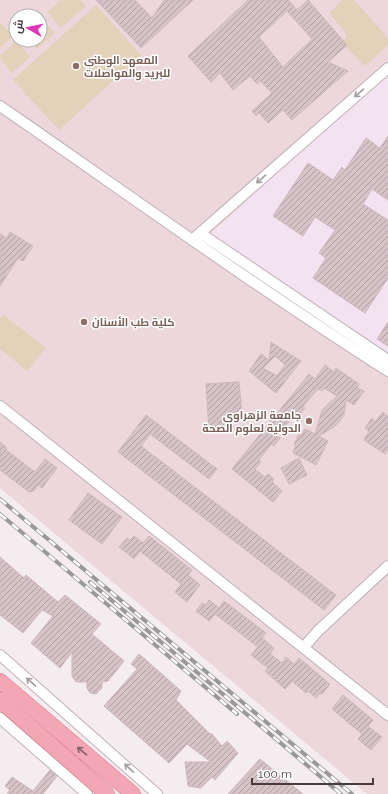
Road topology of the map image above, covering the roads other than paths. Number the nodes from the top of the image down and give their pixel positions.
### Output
1 (388, 68) edge
2 (0, 106) edge
3 (200, 233) junction
4 (192, 240) junction
5 (388, 360) edge
6 (388, 371) edge
7 (0, 406) edge
8 (388, 566) edge
9 (304, 647) junction
10 (0, 655) edge
11 (0, 681) edge
12 (0, 700) edge
13 (388, 715) edge
14 (0, 718) edge
15 (36, 741) junction
16 (90, 790) edge
17 (107, 794) edge
18 (132, 794) edge
19 (157, 794) edge

1 -> 3 street
2 - 4 street
3 - 4 street
3 - 5 street
4 - 6 street
7 - 9 street
8 - 9 street
9 - 13 street
19 -> 10 street
18 -> 11 main road
12 - 15 main road
14 - 15 street
15 - 16 main road
16 - 17 main road

